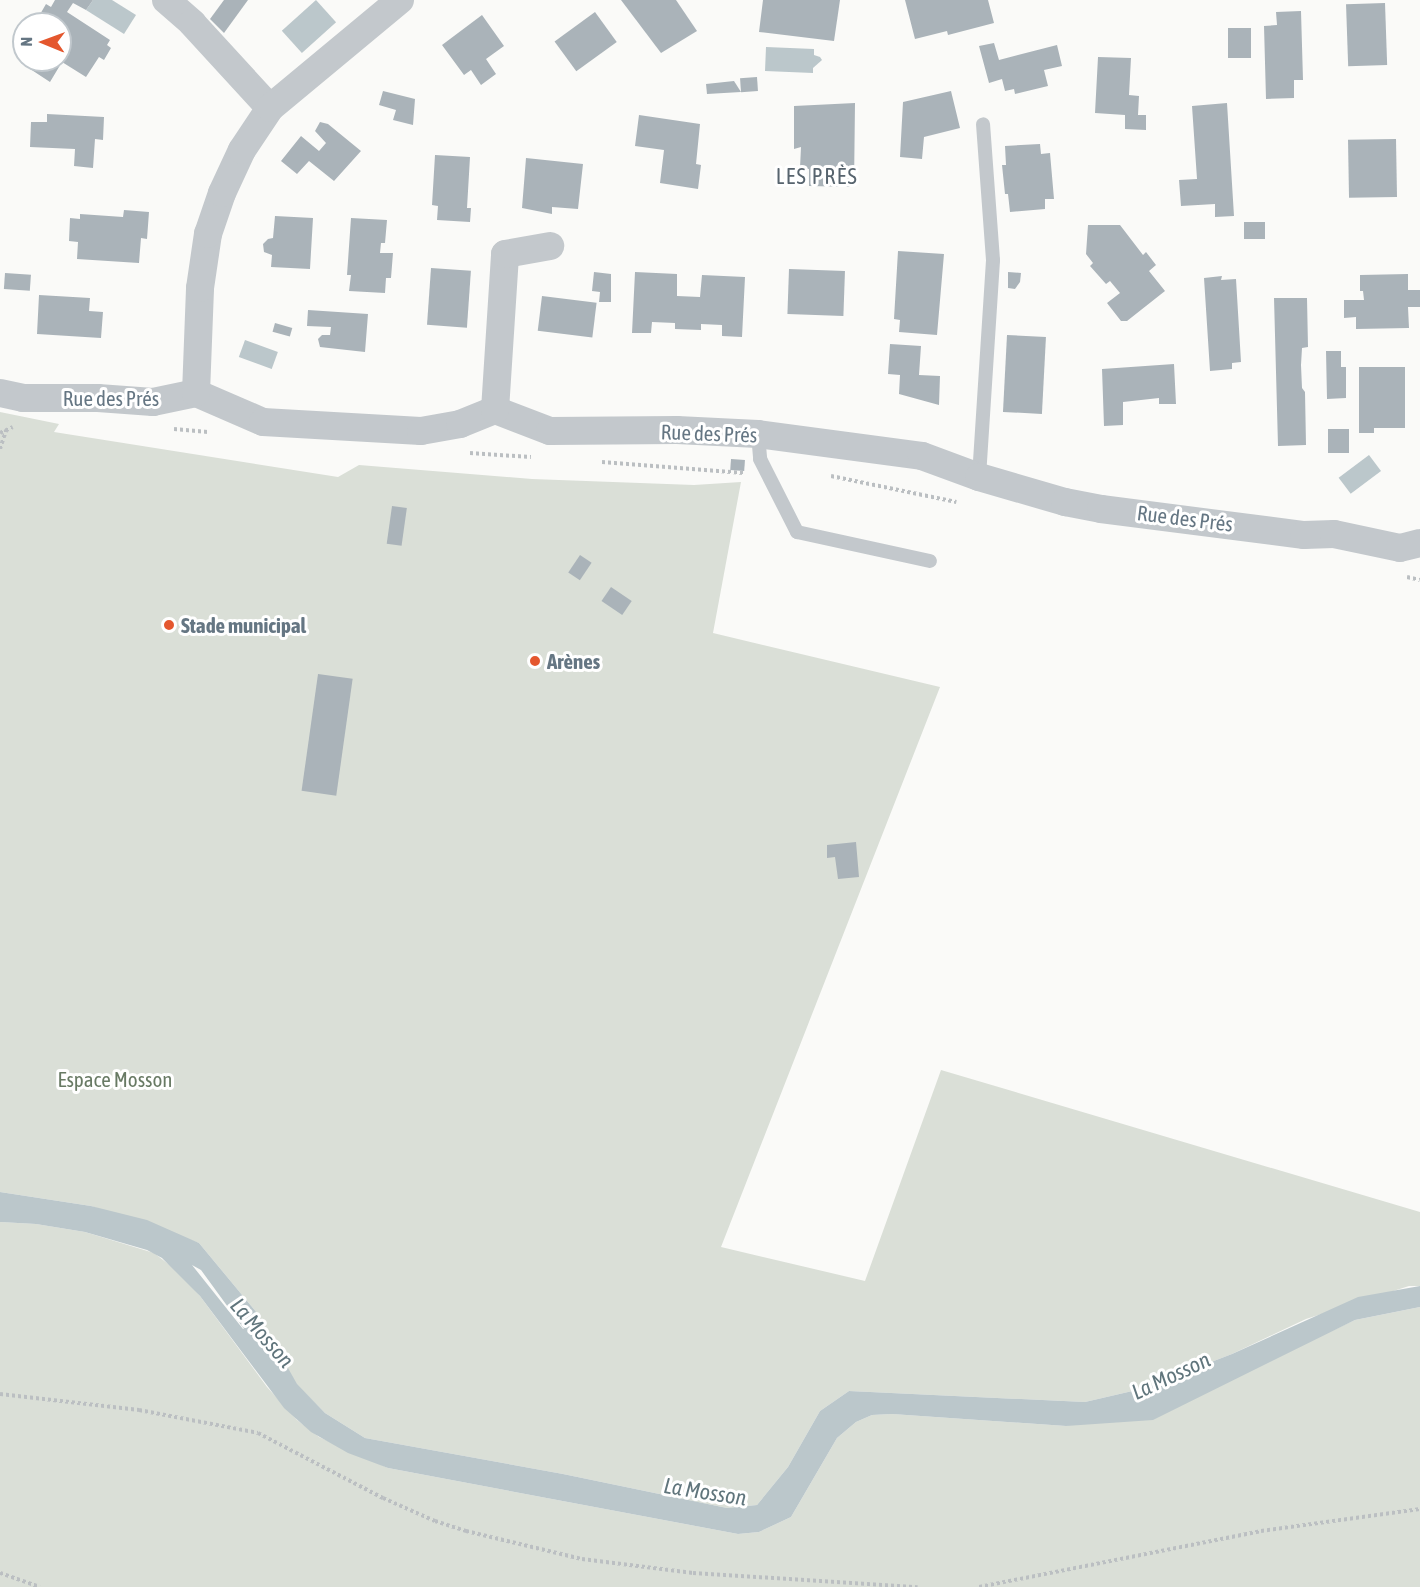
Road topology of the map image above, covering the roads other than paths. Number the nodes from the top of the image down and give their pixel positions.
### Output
1 (166, 0) edge
2 (400, 0) edge
3 (270, 108) junction
4 (983, 124) dead end
5 (550, 246) dead end
6 (0, 393) edge
7 (196, 393) junction
8 (495, 410) junction
9 (759, 434) junction
10 (979, 477) junction
11 (1420, 543) edge
12 (930, 561) dead end

1 - 3 street
2 - 3 street
3 - 7 street
4 - 10 lane
5 - 8 street
6 - 7 street, Rue des Prés
7 - 8 street
8 - 9 street, Rue des Prés
9 - 10 street, Rue des Prés
9 - 12 lane
10 - 11 street, Rue des Prés

